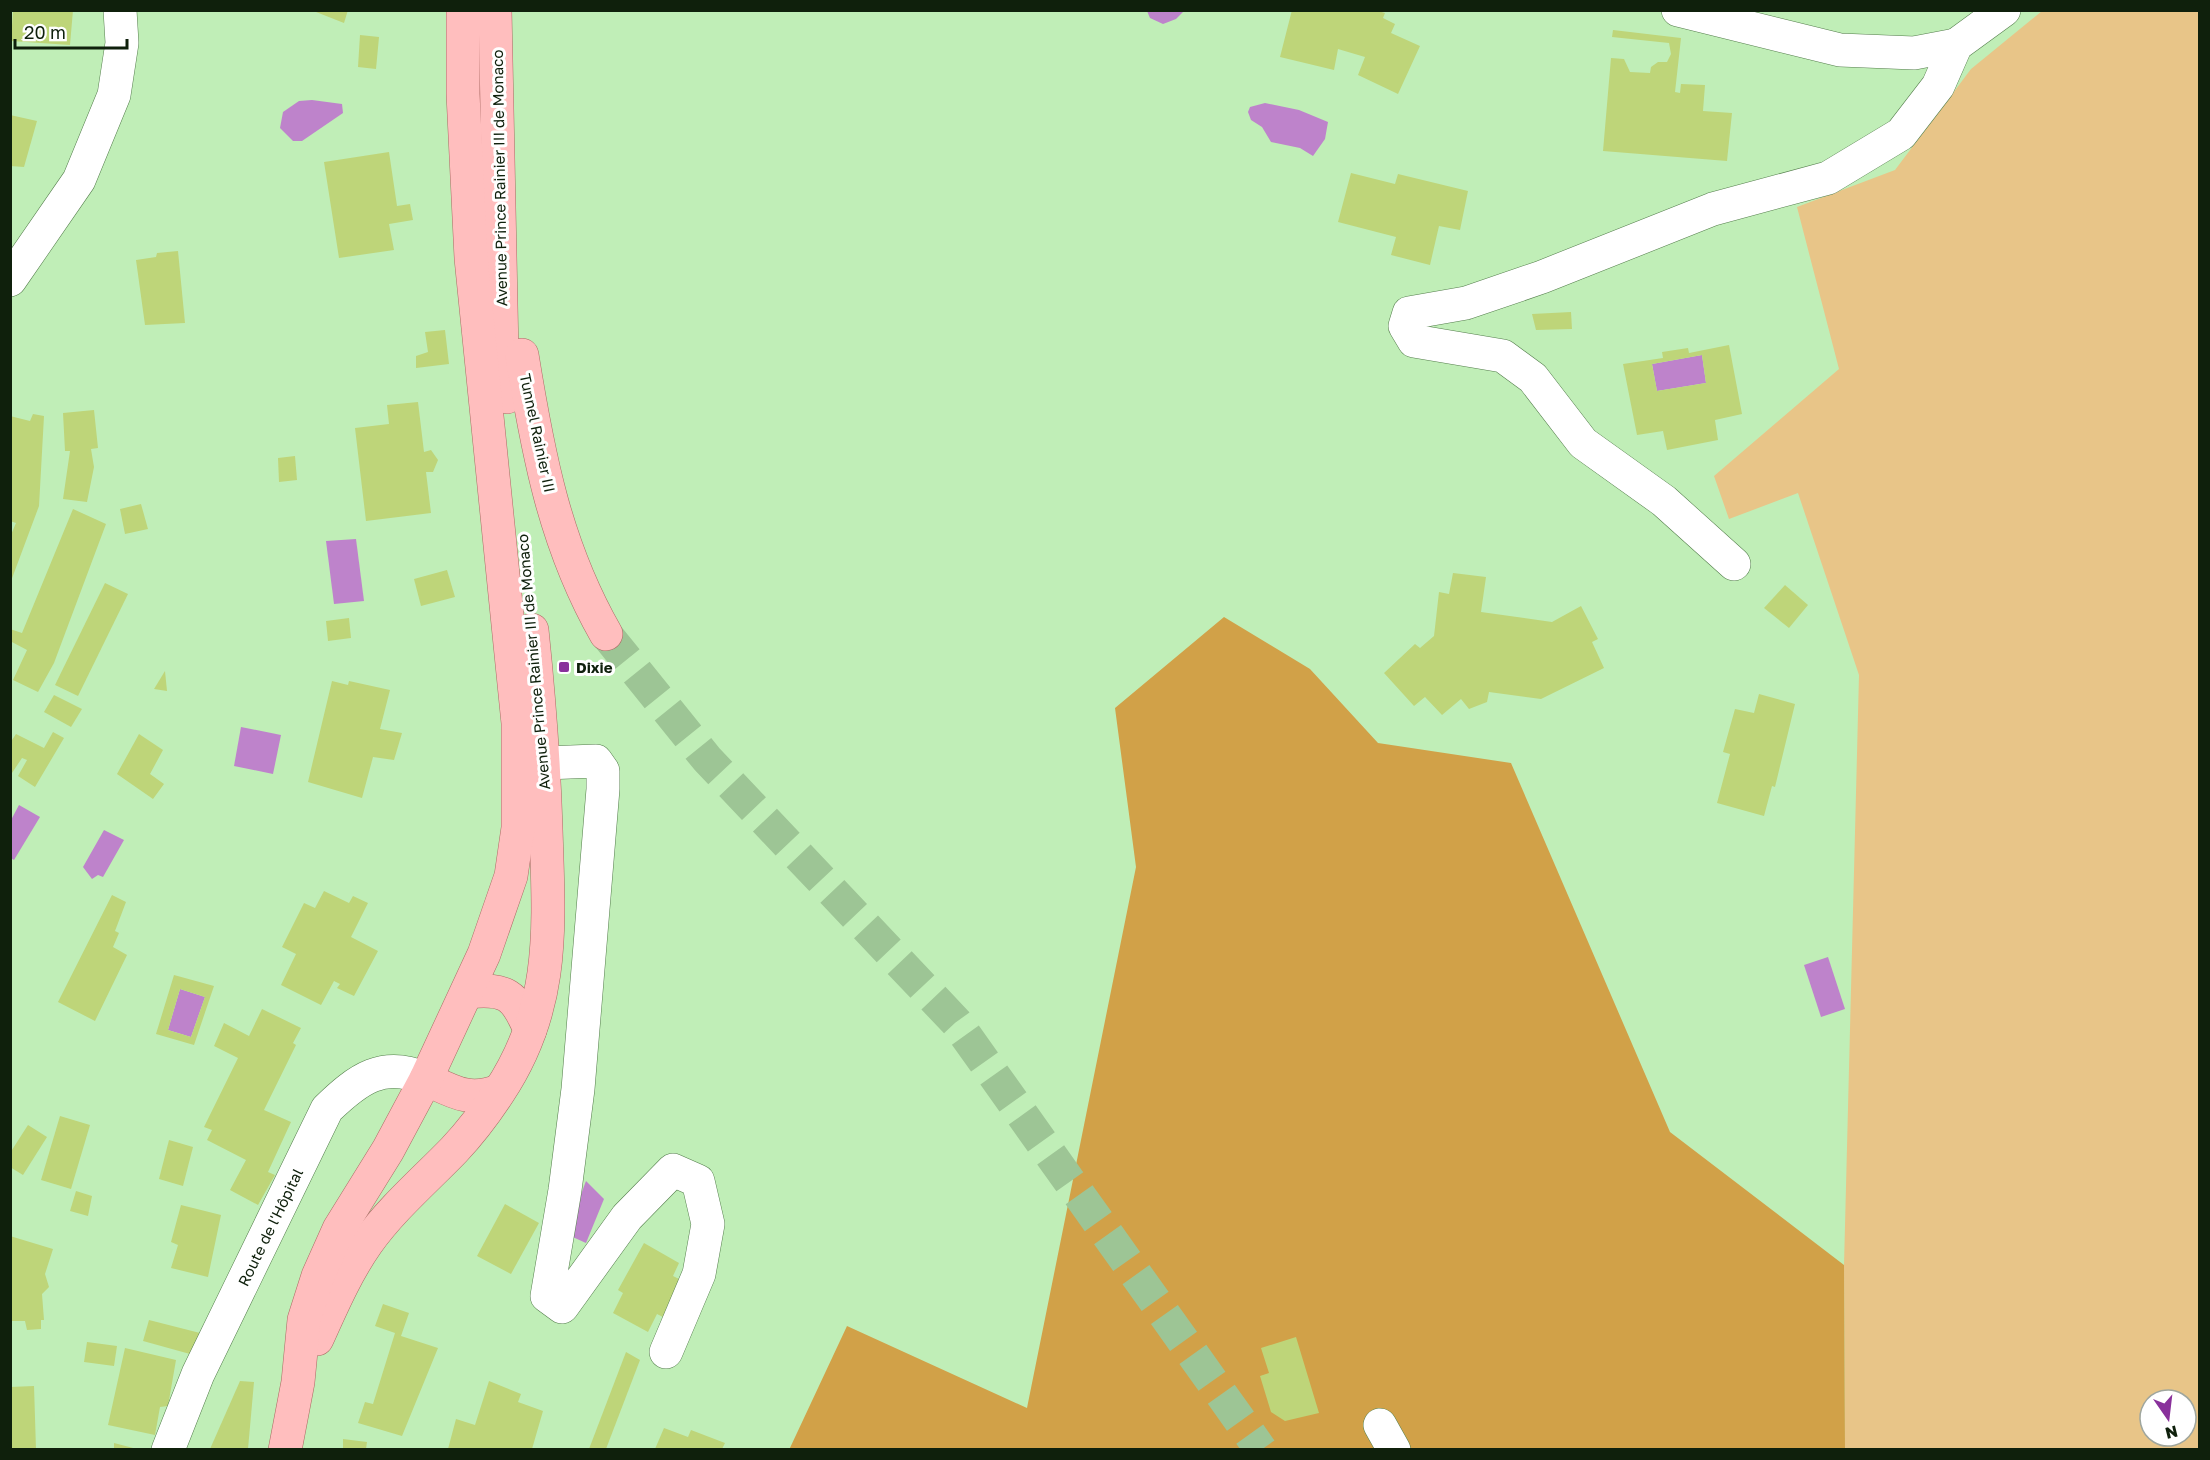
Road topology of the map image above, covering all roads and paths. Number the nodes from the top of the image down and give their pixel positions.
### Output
1 (120, 10) edge
2 (463, 10) edge
3 (495, 10) edge
4 (1678, 10) edge
5 (2004, 10) edge
6 (1956, 45) junction
7 (502, 259) junction
8 (10, 280) edge
9 (1734, 564) dead end
10 (606, 634) tunnel mouth
11 (545, 763) junction
12 (467, 992) junction
13 (530, 1030) junction
14 (426, 1079) junction
15 (499, 1091) junction
16 (666, 1352) dead end
17 (298, 1382) junction
18 (168, 1449) edge
19 (285, 1449) edge

1 - 8 street
2 - 12 main road, Avenue Prince Rainier III de Monaco
3 - 7 main road, Avenue Prince Rainier III de Monaco
4 - 6 street
5 - 6 street
6 - 9 street
7 - 10 main road, Tunnel Rainier III
7 - 11 main road, Avenue Prince Rainier III de Monaco
11 - 13 main road, Avenue Prince Rainier III de Monaco
11 - 16 street
12 - 13 main road
12 - 14 main road, Avenue Prince Rainier III de Monaco
13 - 15 main road, Avenue Prince Rainier III de Monaco
14 - 15 main road
14 - 17 main road, Avenue Prince Rainier III de Monaco
14 - 18 street, Route de l'Hôpital
15 - 17 main road, Avenue Prince Rainier III de Monaco
17 - 19 main road, Avenue Prince Rainier III de Monaco

